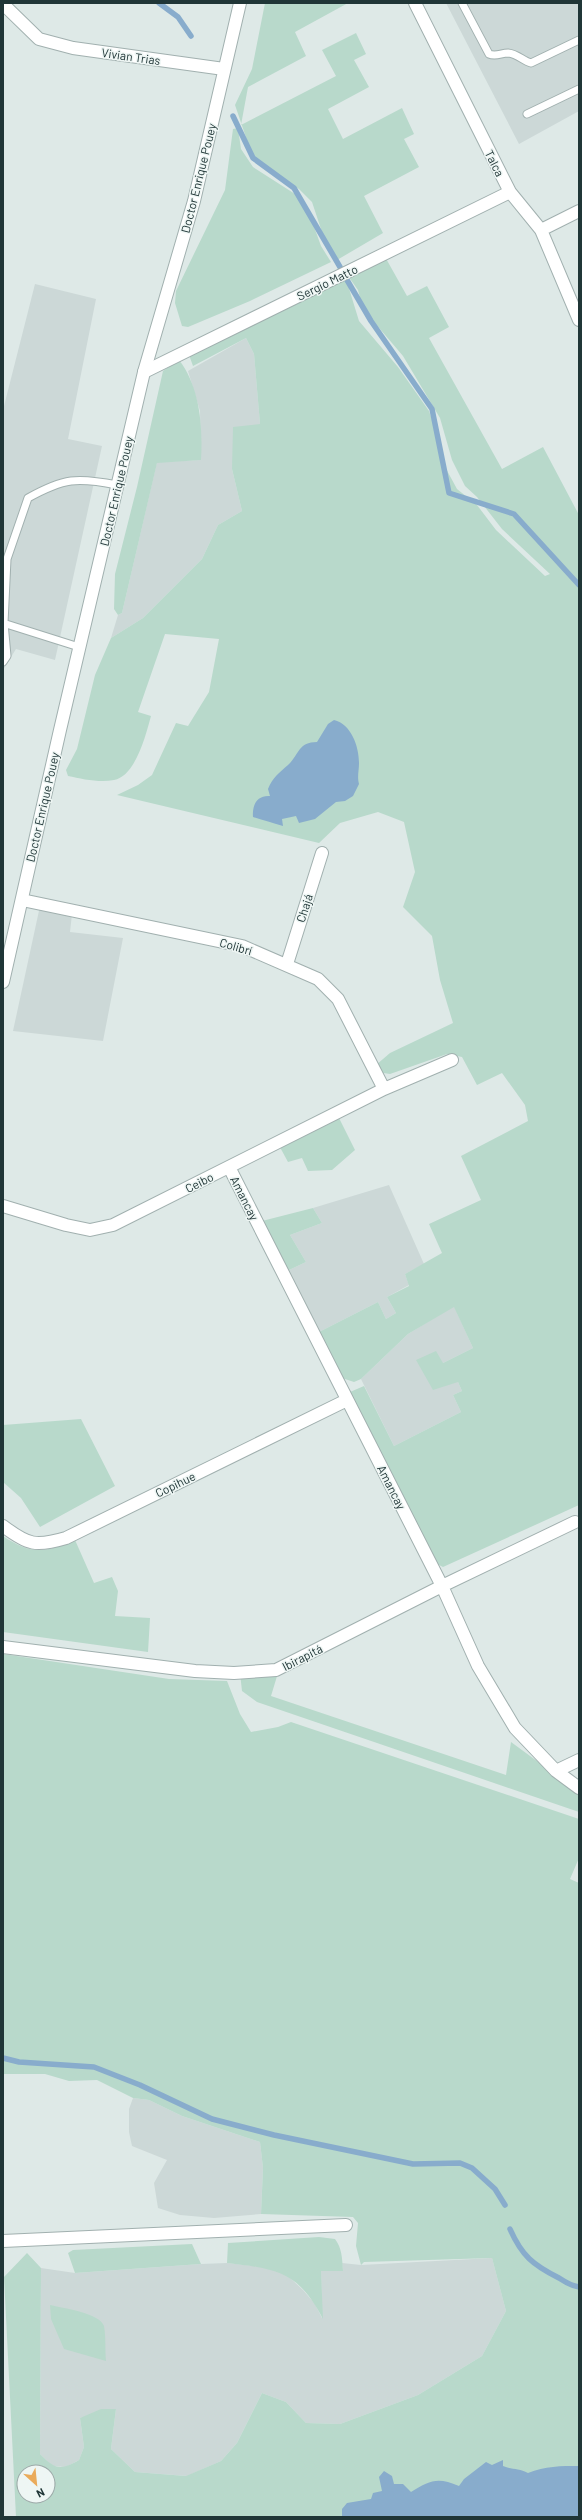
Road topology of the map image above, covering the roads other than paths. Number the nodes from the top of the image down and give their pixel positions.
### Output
1 (240, 3) edge
2 (415, 3) edge
3 (462, 3) edge
4 (3, 4) edge
5 (579, 40) edge
6 (224, 69) junction
7 (579, 89) edge
8 (527, 114) dead end
9 (510, 192) junction
10 (579, 211) edge
11 (540, 230) junction
12 (579, 320) edge
13 (144, 372) junction
14 (117, 485) junction
15 (4, 623) edge
16 (79, 647) junction
17 (3, 662) edge
18 (322, 853) dead end
19 (22, 900) junction
20 (287, 964) junction
21 (3, 982) edge
22 (452, 1060) dead end
23 (384, 1089) junction
24 (229, 1167) junction
25 (3, 1206) edge
26 (347, 1400) junction
27 (575, 1522) dead end
28 (3, 1526) edge
29 (442, 1586) junction
30 (3, 1647) edge
31 (579, 1760) edge
32 (556, 1771) junction
33 (579, 1788) edge
34 (346, 2226) dead end
35 (3, 2241) edge

1 - 6 street, Doctor Enrique Pouey
2 - 9 street, Talca
3 - 5 lane
4 - 6 street, Vivian Trias
6 - 13 street, Doctor Enrique Pouey
7 - 8 lane
9 - 11 street, Talca
9 - 13 street, Sergio Matto
10 - 11 street
11 - 12 street, Talca
13 - 14 street, Doctor Enrique Pouey
14 - 15 lane
14 - 16 street, Doctor Enrique Pouey
15 - 16 lane
15 - 17 lane
16 - 19 street, Doctor Enrique Pouey
18 - 20 street, Chajá
19 - 20 street, Colibrí
19 - 21 street, Doctor Enrique Pouey
20 - 23 street, Colibrí
22 - 23 street, Ceibo
23 - 24 street, Ceibo
24 - 25 street, Ceibo
24 - 26 street, Amancay
26 - 28 street, Copihue
26 - 29 street, Amancay
27 - 29 street, Ibirapitá
29 - 30 street, Ibirapitá
29 - 32 street, Amancay
31 - 32 street
32 - 33 street, Amancay
34 - 35 street

